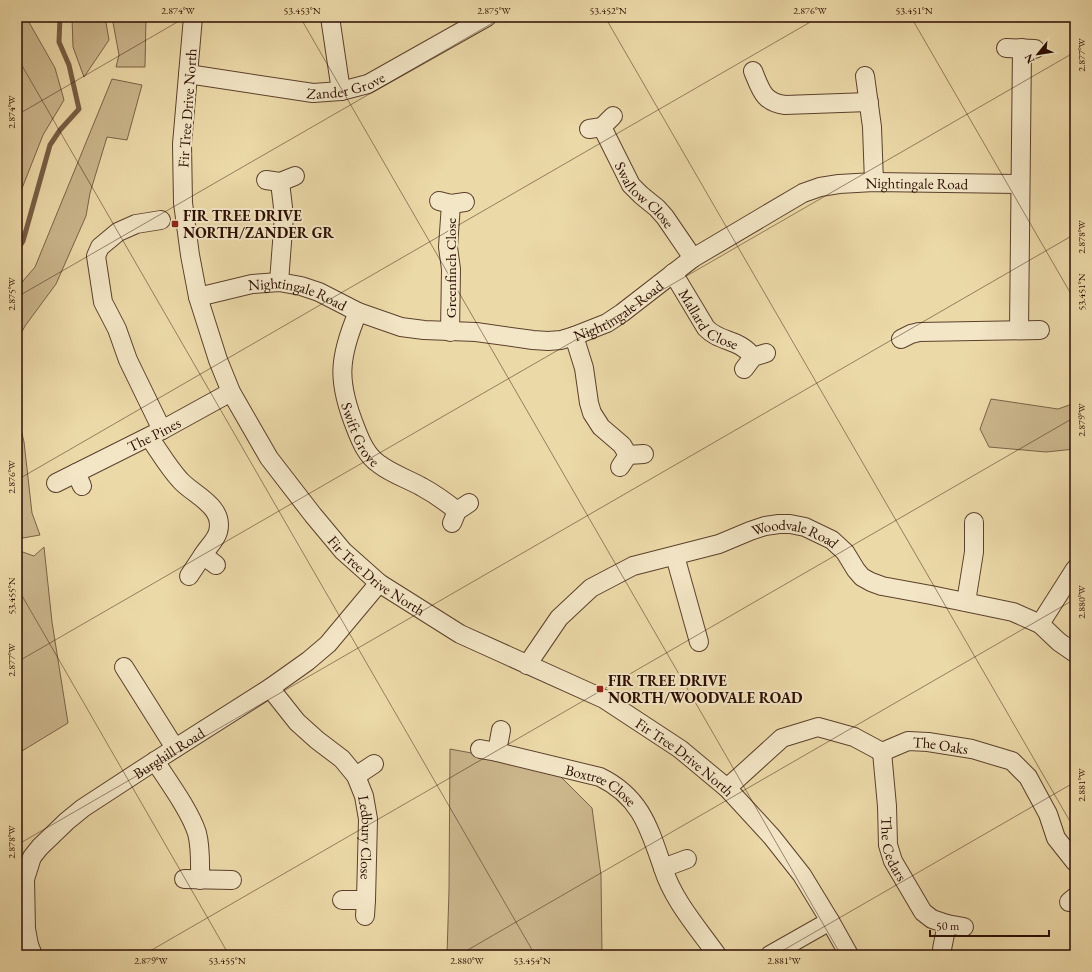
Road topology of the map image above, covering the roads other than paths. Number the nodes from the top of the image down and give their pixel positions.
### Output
1 (194, 17) edge
2 (330, 17) edge
3 (487, 17) edge
4 (1021, 48) dead end
5 (753, 70) dead end
6 (188, 74) junction
7 (865, 76) dead end
8 (341, 91) junction
9 (869, 102) junction
10 (602, 124) dead end
11 (280, 179) dead end
12 (874, 182) junction
13 (1020, 184) junction
14 (452, 202) dead end
15 (161, 220) dead end
16 (692, 258) junction
17 (673, 273) junction
18 (279, 282) junction
19 (198, 297) junction
20 (358, 312) junction
21 (1019, 330) junction
22 (1040, 330) dead end
23 (450, 332) junction
24 (574, 336) junction
25 (898, 341) dead end
26 (754, 360) dead end
27 (231, 392) junction
28 (156, 434) junction
29 (630, 459) dead end
30 (56, 482) dead end
31 (459, 513) dead end
32 (974, 522) dead end
33 (675, 556) junction
34 (1075, 570) edge
35 (189, 576) dead end
36 (379, 582) junction
37 (966, 602) junction
38 (1040, 624) junction
39 (698, 645) dead end
40 (1075, 653) edge
41 (527, 665) junction
42 (123, 668) dead end
43 (270, 688) junction
44 (501, 730) dead end
45 (175, 748) junction
46 (882, 752) junction
47 (155, 761) junction
48 (374, 764) dead end
49 (356, 776) junction
50 (728, 788) junction
51 (687, 858) dead end
52 (1075, 862) edge
53 (663, 868) junction
54 (232, 880) dead end
55 (342, 900) dead end
56 (830, 921) junction
57 (942, 949) dead end
58 (33, 955) edge
59 (717, 955) edge
60 (770, 955) edge
61 (848, 955) edge

1 - 6 street, Fir Tree Drive North
2 - 8 street
3 - 8 street, Zander Grove
4 - 13 street
5 - 9 street
6 - 8 street, Zander Grove
6 - 19 street, Fir Tree Drive North
7 - 9 street
9 - 12 street
10 - 16 street, Swallow Close
11 - 18 street
12 - 13 street, Nightingale Road
12 - 16 street, Nightingale Road
13 - 21 street
14 - 23 street, Greenfinch Close
15 - 28 street
16 - 17 street, Nightingale Road
17 - 24 street, Nightingale Road
17 - 26 street, Mallard Close
18 - 19 street, Nightingale Road
18 - 20 street, Nightingale Road
19 - 27 street, Fir Tree Drive North
20 - 23 street, Nightingale Road
20 - 31 street, Swift Grove
21 - 22 street
21 - 25 street
23 - 24 street, Nightingale Road
24 - 29 street
27 - 28 street, The Pines
27 - 36 street, Fir Tree Drive North
28 - 30 street, The Pines
28 - 35 street
32 - 37 street
33 - 37 street, Woodvale Road
33 - 39 street
33 - 41 street, Woodvale Road
34 - 38 street
36 - 41 street, Fir Tree Drive North
36 - 43 street, Burghill Road
37 - 38 street, Woodvale Road
38 - 40 street, Woodvale Road
41 - 50 street, Fir Tree Drive North
42 - 45 street
43 - 45 street, Burghill Road
43 - 49 street, Ledbury Close
44 - 53 street, Boxtree Close
45 - 47 street, Burghill Road
46 - 50 street
46 - 52 street, The Oaks
46 - 57 street, The Cedars
47 - 54 street
47 - 58 street, Burghill Road
48 - 49 street, Ledbury Close
49 - 55 street, Ledbury Close
50 - 56 street, Fir Tree Drive North
51 - 53 street
53 - 59 street, Boxtree Close
56 - 60 street
56 - 61 street, Fir Tree Drive North

